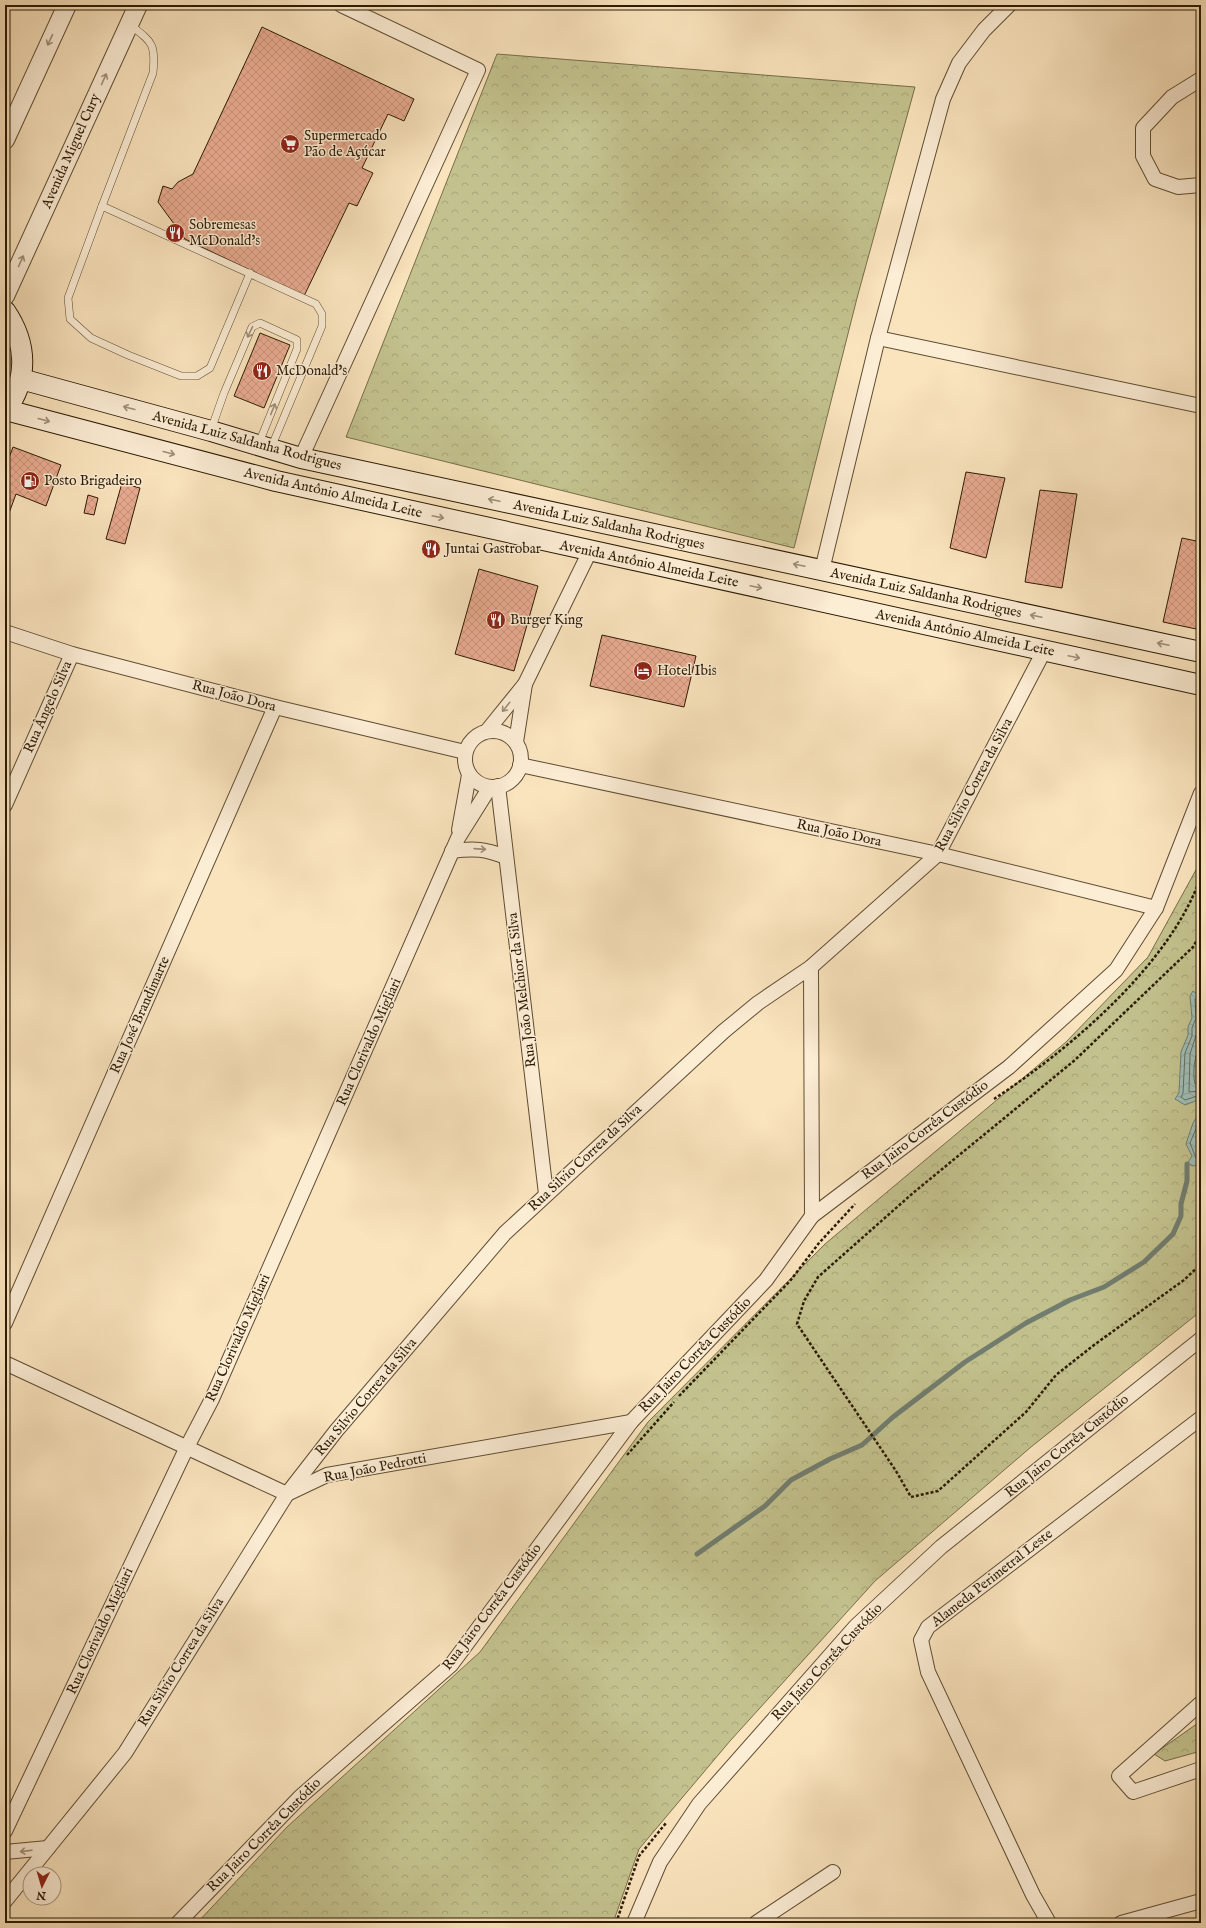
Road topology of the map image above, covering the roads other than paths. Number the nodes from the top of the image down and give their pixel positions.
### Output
1 (67, 5) edge
2 (138, 5) edge
3 (341, 5) edge
4 (1009, 5) edge
5 (129, 24) junction
6 (1201, 79) edge
7 (5, 140) edge
8 (1201, 185) edge
9 (102, 206) junction
10 (250, 273) junction
11 (5, 296) edge
12 (5, 311) edge
13 (878, 338) junction
14 (21, 379) junction
15 (1201, 406) edge
16 (5, 411) edge
17 (211, 431) junction
18 (264, 447) junction
19 (301, 458) junction
20 (590, 550) junction
21 (822, 570) junction
22 (5, 632) edge
23 (1044, 651) junction
24 (1201, 652) edge
25 (72, 654) junction
26 (525, 684) junction
27 (1201, 685) edge
28 (275, 707) junction
29 (487, 731) junction
30 (516, 742) junction
31 (465, 752) junction
32 (520, 765) junction
33 (470, 775) junction
34 (494, 787) junction
35 (1201, 793) edge
36 (5, 805) edge
37 (455, 845) junction
38 (938, 854) junction
39 (506, 856) junction
40 (1156, 908) junction
41 (811, 967) junction
42 (546, 1194) junction
43 (812, 1216) junction
44 (5, 1323) edge
45 (1201, 1339) edge
46 (5, 1363) edge
47 (1201, 1418) edge
48 (631, 1422) junction
49 (187, 1446) junction
50 (287, 1494) junction
51 (1201, 1704) edge
52 (1201, 1769) edge
53 (5, 1831) edge
54 (48, 1848) junction
55 (5, 1852) edge
56 (833, 1872) dead end
57 (5, 1901) edge
58 (1201, 1901) edge
59 (637, 1921) edge
60 (178, 1923) edge
61 (756, 1923) edge
62 (1049, 1923) edge
63 (1121, 1923) edge

1 -> 7 street
2 - 5 street, Avenida Miguel Cury
3 - 19 street
4 - 13 street
5 - 9 lane
11 -> 5 street, Avenida Miguel Cury
6 - 8 street
9 - 10 lane
9 - 10 lane
10 - 18 lane
12 - 14 main road
13 - 15 street
13 - 21 street
14 - 16 main road
17 -> 14 main road, Avenida Luiz Saldanha Rodrigues
16 -> 20 main road, Avenida Antônio Almeida Leite
17 - 18 main road, Avenida Luiz Saldanha Rodrigues
18 -> 17 lane
18 - 19 main road, Avenida Luiz Saldanha Rodrigues
21 -> 19 main road, Avenida Luiz Saldanha Rodrigues
20 -> 23 main road, Avenida Antônio Almeida Leite
20 - 26 street
24 -> 21 main road, Avenida Luiz Saldanha Rodrigues
22 - 25 street, Rua João Dora
23 -> 27 main road, Avenida Antônio Almeida Leite
23 - 38 street, Rua Silvio Correa da Silva
25 - 28 street, Rua João Dora
25 - 36 street, Rua Ângelo Silva
26 -> 29 street
26 - 30 street
28 - 31 street, Rua João Dora
28 - 44 street, Rua José Brandimarte
29 - 30 street
29 - 31 street
30 - 32 street
31 - 33 street
32 - 34 street
32 - 38 street, Rua João Dora
33 - 34 street
33 - 37 street, Rua Clorivaldo Migliari
34 - 37 street, Rua Clorivaldo Migliari
34 - 39 street, Rua João Melchior da Silva
35 - 40 street, Rua Jairo Corrêa Custódio
37 -> 39 street
37 - 49 street, Rua Clorivaldo Migliari
38 - 40 street, Rua João Dora
38 - 41 street, Rua Silvio Correa da Silva
39 - 42 street, Rua João Melchior da Silva
40 - 43 street, Rua Jairo Corrêa Custódio
41 - 42 street, Rua Silvio Correa da Silva
41 - 43 street
42 - 50 street, Rua Silvio Correa da Silva
43 - 48 street, Rua Jairo Corrêa Custódio
45 - 59 street, Rua Jairo Corrêa Custódio
46 - 49 street
47 - 62 street, Alameda Perimetral Leste
48 - 50 street, Rua João Pedrotti
48 - 60 street, Rua Jairo Corrêa Custódio
49 - 50 street
49 - 53 street, Rua Clorivaldo Migliari
50 - 54 street, Rua Silvio Correa da Silva
51 - 52 street
54 -> 55 street
54 - 57 street, Rua Silvio Correa da Silva
56 - 61 street
58 - 63 street

